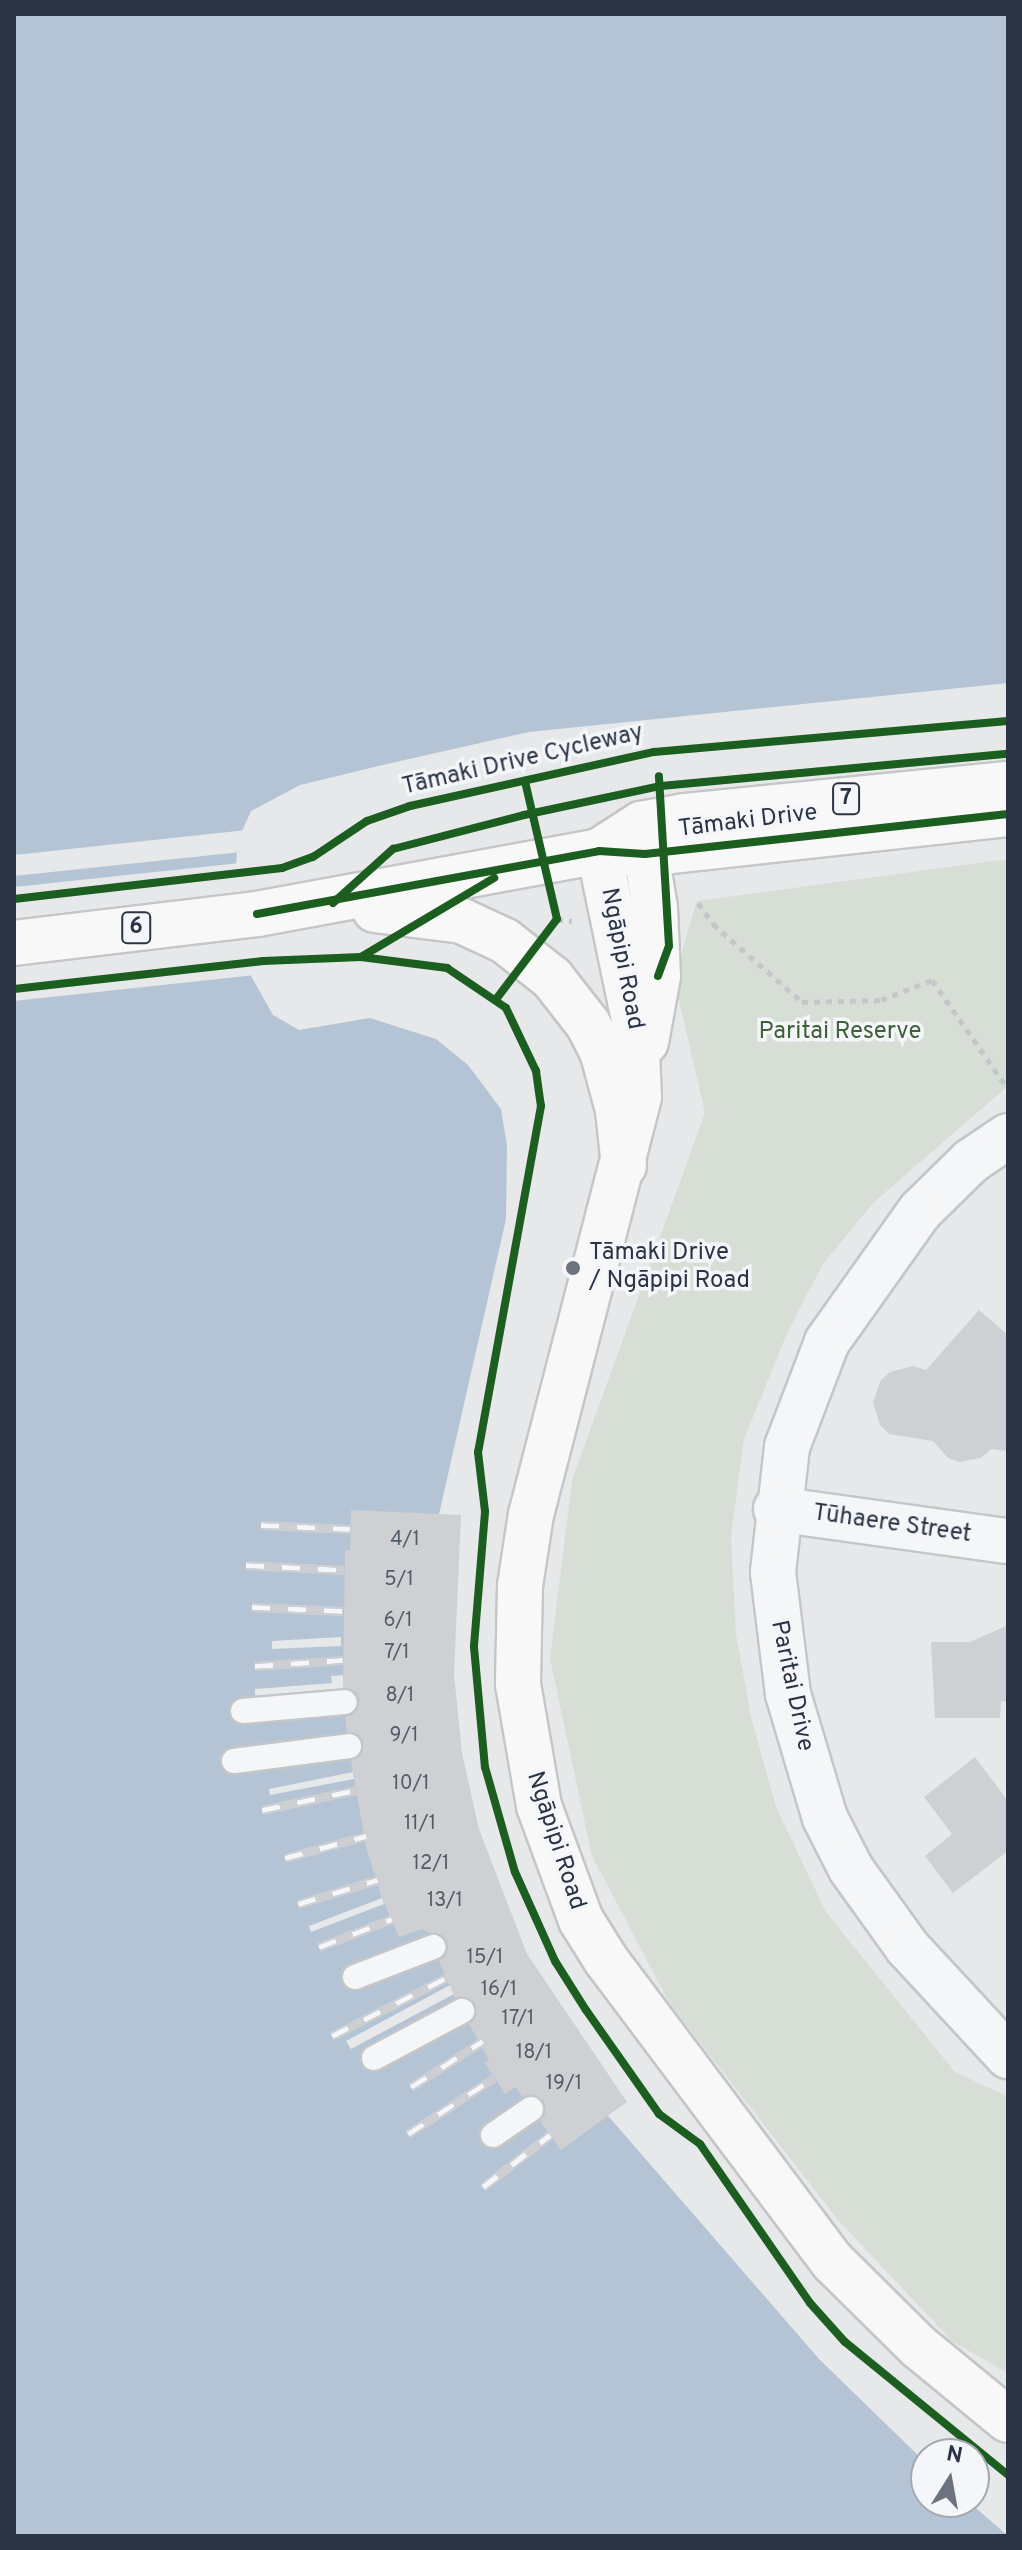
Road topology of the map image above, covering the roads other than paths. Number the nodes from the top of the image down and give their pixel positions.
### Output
1 (1008, 784) edge
2 (1008, 814) edge
3 (643, 839) junction
4 (599, 851) junction
5 (333, 903) junction
6 (14, 943) edge
7 (640, 1068) junction
8 (1008, 1136) edge
9 (624, 1166) junction
10 (776, 1509) junction
11 (1008, 1541) edge
12 (345, 1702) dead end
13 (243, 1711) dead end
14 (349, 1746) dead end
15 (234, 1761) dead end
16 (433, 1947) dead end
17 (355, 1977) dead end
18 (462, 2011) dead end
19 (1008, 2056) edge
20 (374, 2058) dead end
21 (531, 2109) dead end
22 (493, 2135) dead end
23 (1008, 2420) edge

1 - 3 main road, Tāmaki Drive / 7
2 - 3 main road, Tāmaki Drive / 7
3 - 4 main road, Tāmaki Drive / 6
3 - 7 main road, Ngāpipi Road / 6
4 - 5 main road, Tāmaki Drive / 6
4 - 7 main road, Ngāpipi Road
5 - 6 main road, Tāmaki Drive / 6
5 - 9 main road, 6
7 - 9 main road, Ngāpipi Road / 6
8 - 10 street, Paritai Drive
9 - 23 main road, Ngāpipi Road / 6
10 - 11 street, Tūhaere Street
10 - 19 street, Paritai Drive
12 - 13 lane
14 - 15 lane
16 - 17 lane
18 - 20 lane
21 - 22 lane

